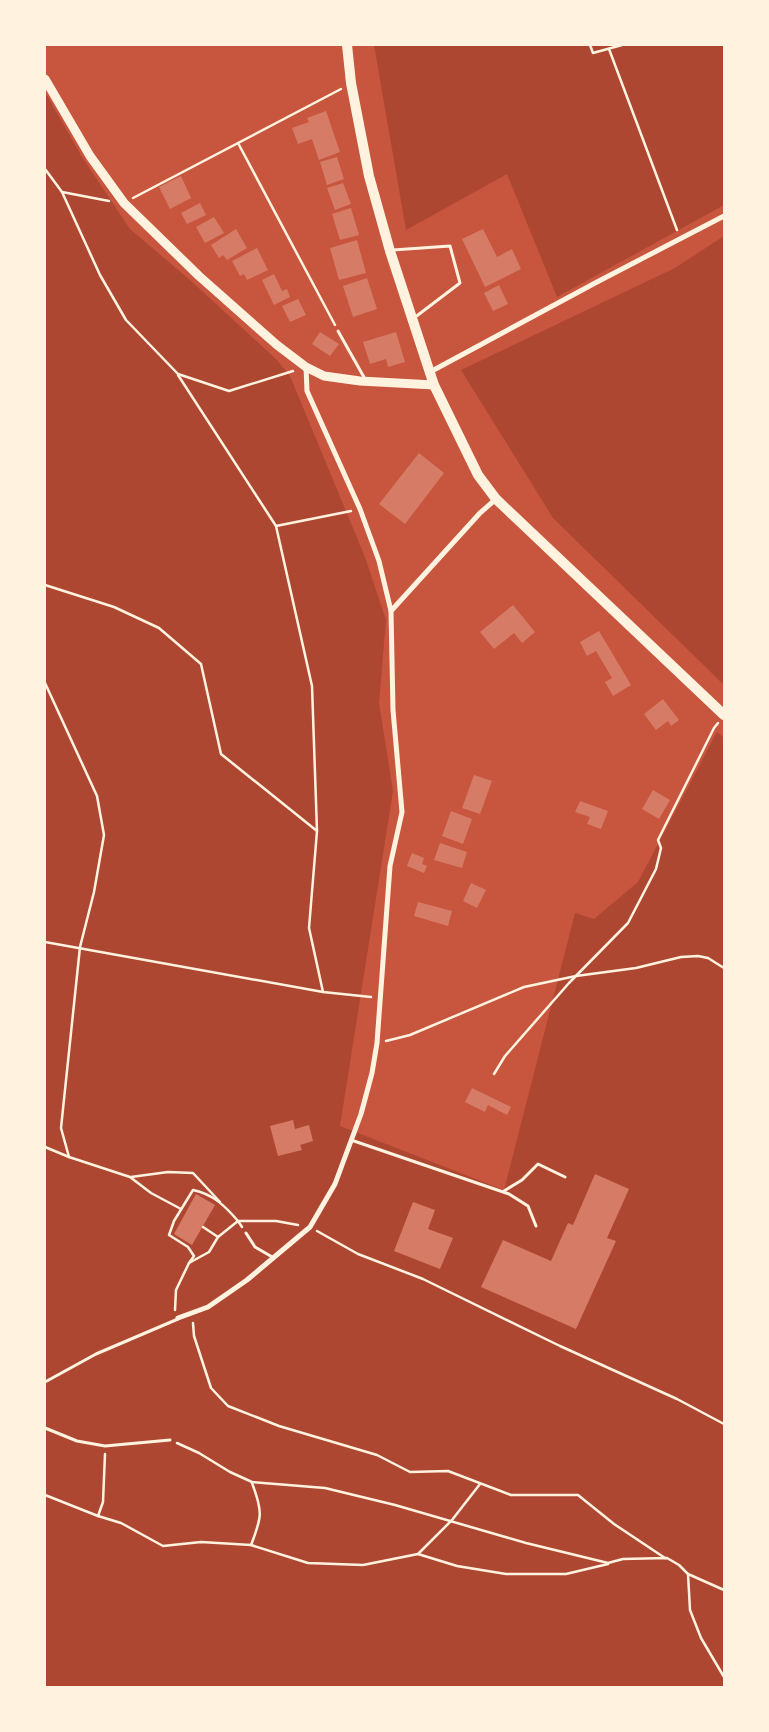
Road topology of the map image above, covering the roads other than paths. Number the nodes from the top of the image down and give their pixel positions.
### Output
1 (348, 45) edge
2 (45, 79) edge
3 (724, 216) edge
4 (390, 251) junction
5 (413, 318) junction
6 (338, 331) road end
7 (306, 367) junction
8 (430, 372) junction
9 (366, 382) junction
10 (434, 385) junction
11 (496, 499) junction
12 (391, 611) junction
13 (722, 718) edge
14 (352, 1140) junction
15 (566, 1177) dead end
16 (504, 1192) junction
17 (536, 1226) dead end
18 (246, 1233) road end
19 (274, 1259) junction
20 (178, 1318) joint
21 (45, 1382) edge
22 (45, 1428) edge
23 (170, 1440) road end

1 - 4 main road
2 - 7 street
3 - 8 street
4 - 5 main road
4 - 5 lane
5 - 8 main road
6 - 9 lane
7 - 9 street
7 - 12 street
8 - 10 main road
9 - 10 street
10 - 11 main road
11 - 12 street
11 - 13 main road
12 - 14 street
14 - 16 lane
14 - 19 street
15 - 16 lane
16 - 17 lane
18 - 19 lane
19 - 20 street
20 - 21 lane
22 - 23 lane

